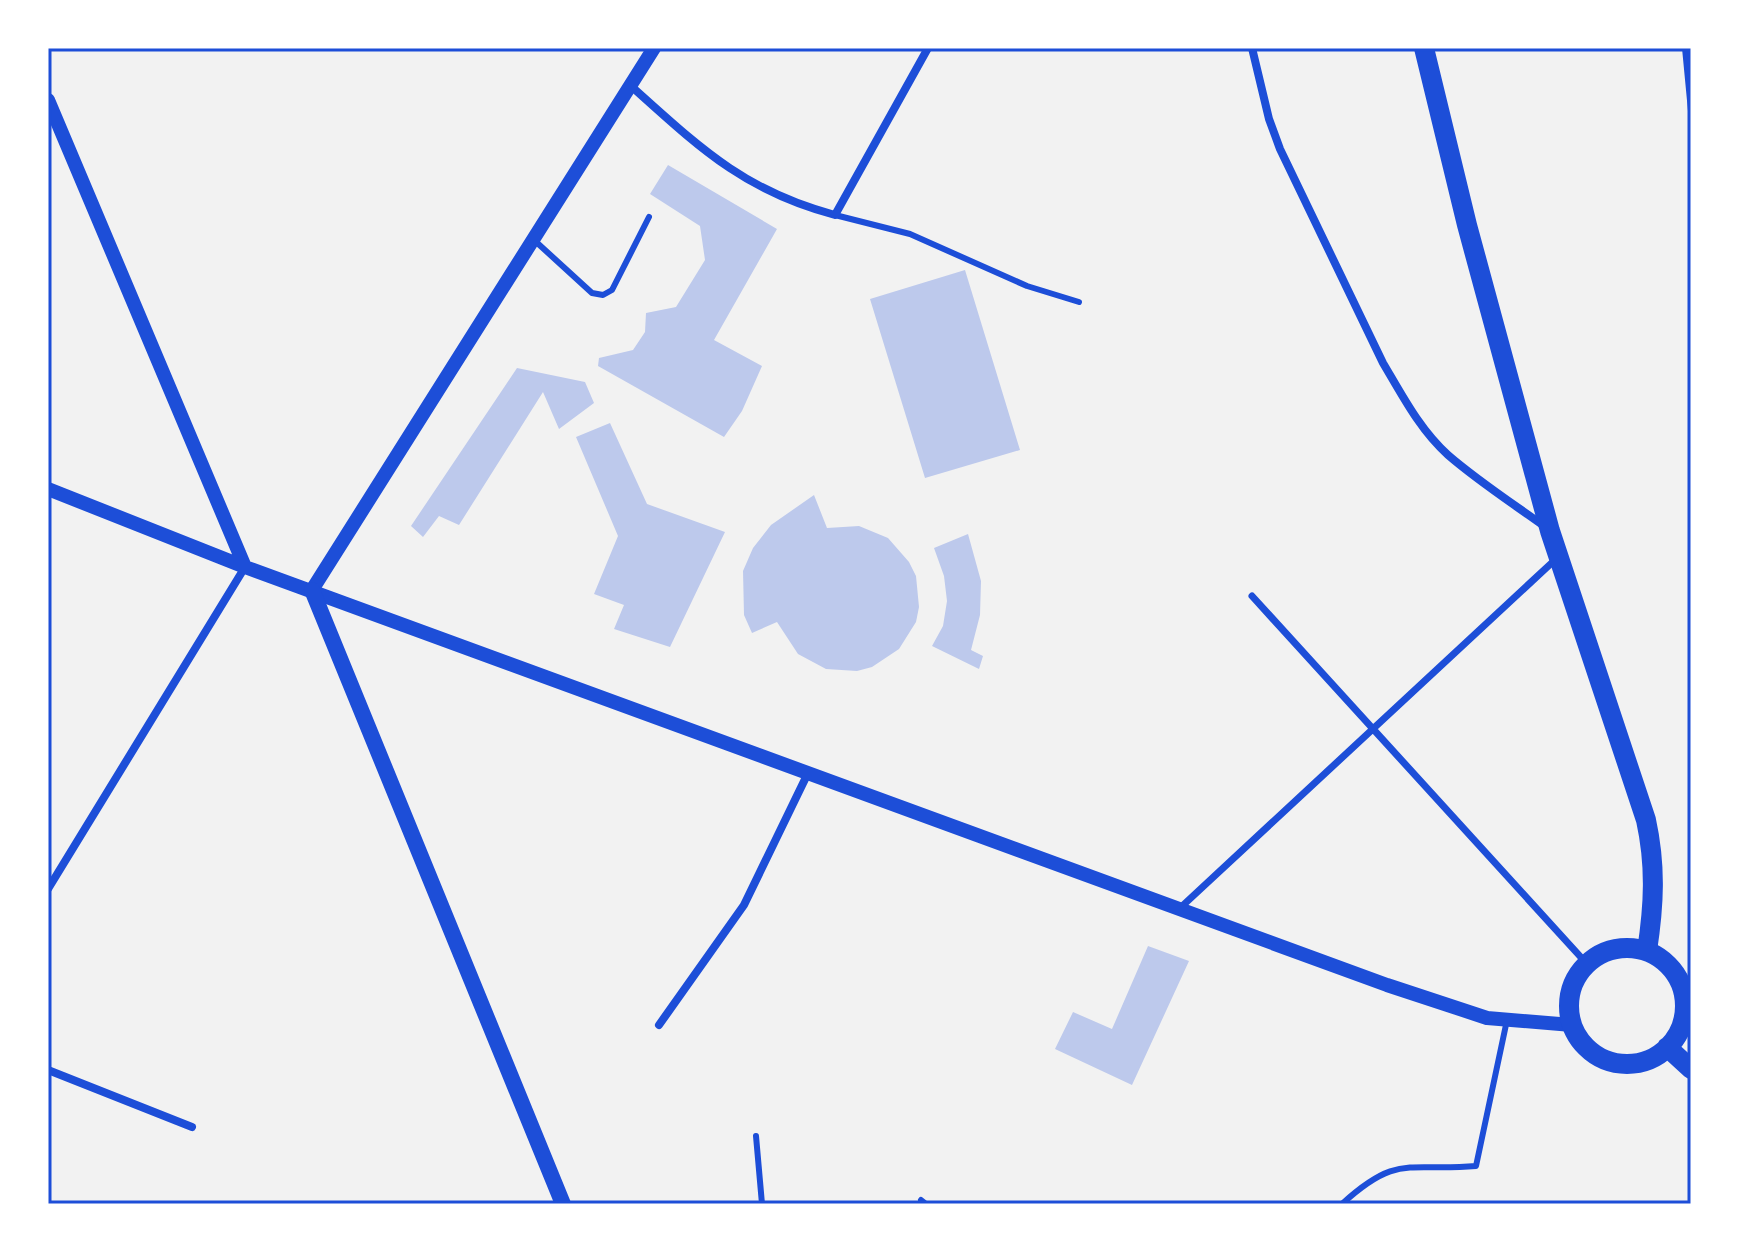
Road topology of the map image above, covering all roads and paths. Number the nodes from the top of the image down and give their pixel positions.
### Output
1 (654, 48) edge
2 (928, 48) edge
3 (1252, 48) edge
4 (1424, 48) edge
5 (1685, 48) edge
6 (631, 86) junction
7 (48, 100) edge
8 (1691, 111) edge
9 (835, 215) junction
10 (649, 217) dead end
11 (534, 240) junction
12 (1079, 302) dead end
13 (48, 489) edge
14 (1550, 531) junction
15 (1558, 557) junction
16 (245, 567) junction
17 (312, 590) junction
18 (1252, 596) dead end
19 (1373, 729) junction
20 (809, 772) junction
21 (48, 889) edge
22 (1179, 909) junction
23 (1647, 951) junction
24 (1588, 965) junction
25 (1507, 1020) junction
26 (659, 1025) dead end
27 (1572, 1025) junction
28 (1667, 1047) junction
29 (1691, 1069) edge
30 (48, 1070) edge
31 (192, 1127) dead end
32 (756, 1136) dead end
33 (563, 1204) edge
34 (762, 1204) edge
35 (1342, 1204) edge

1 - 6 street
2 - 9 street
3 - 14 street
4 - 14 main road
5 - 8 lane
6 - 9 street
6 - 11 street
7 - 16 street
9 - 12 lane
10 - 11 lane
11 - 17 street
13 - 16 street
14 - 15 main road
15 - 19 street
15 - 23 main road
16 - 17 street
16 - 21 street
17 - 20 street
17 - 33 main road
18 - 19 street
19 - 22 street
19 - 24 street
20 - 22 street
20 - 26 street
22 - 25 street
23 - 24 main road
23 - 28 main road
24 - 27 main road
25 - 27 street
25 - 35 lane
27 - 28 main road
28 - 29 main road
30 - 31 street
32 - 34 lane

